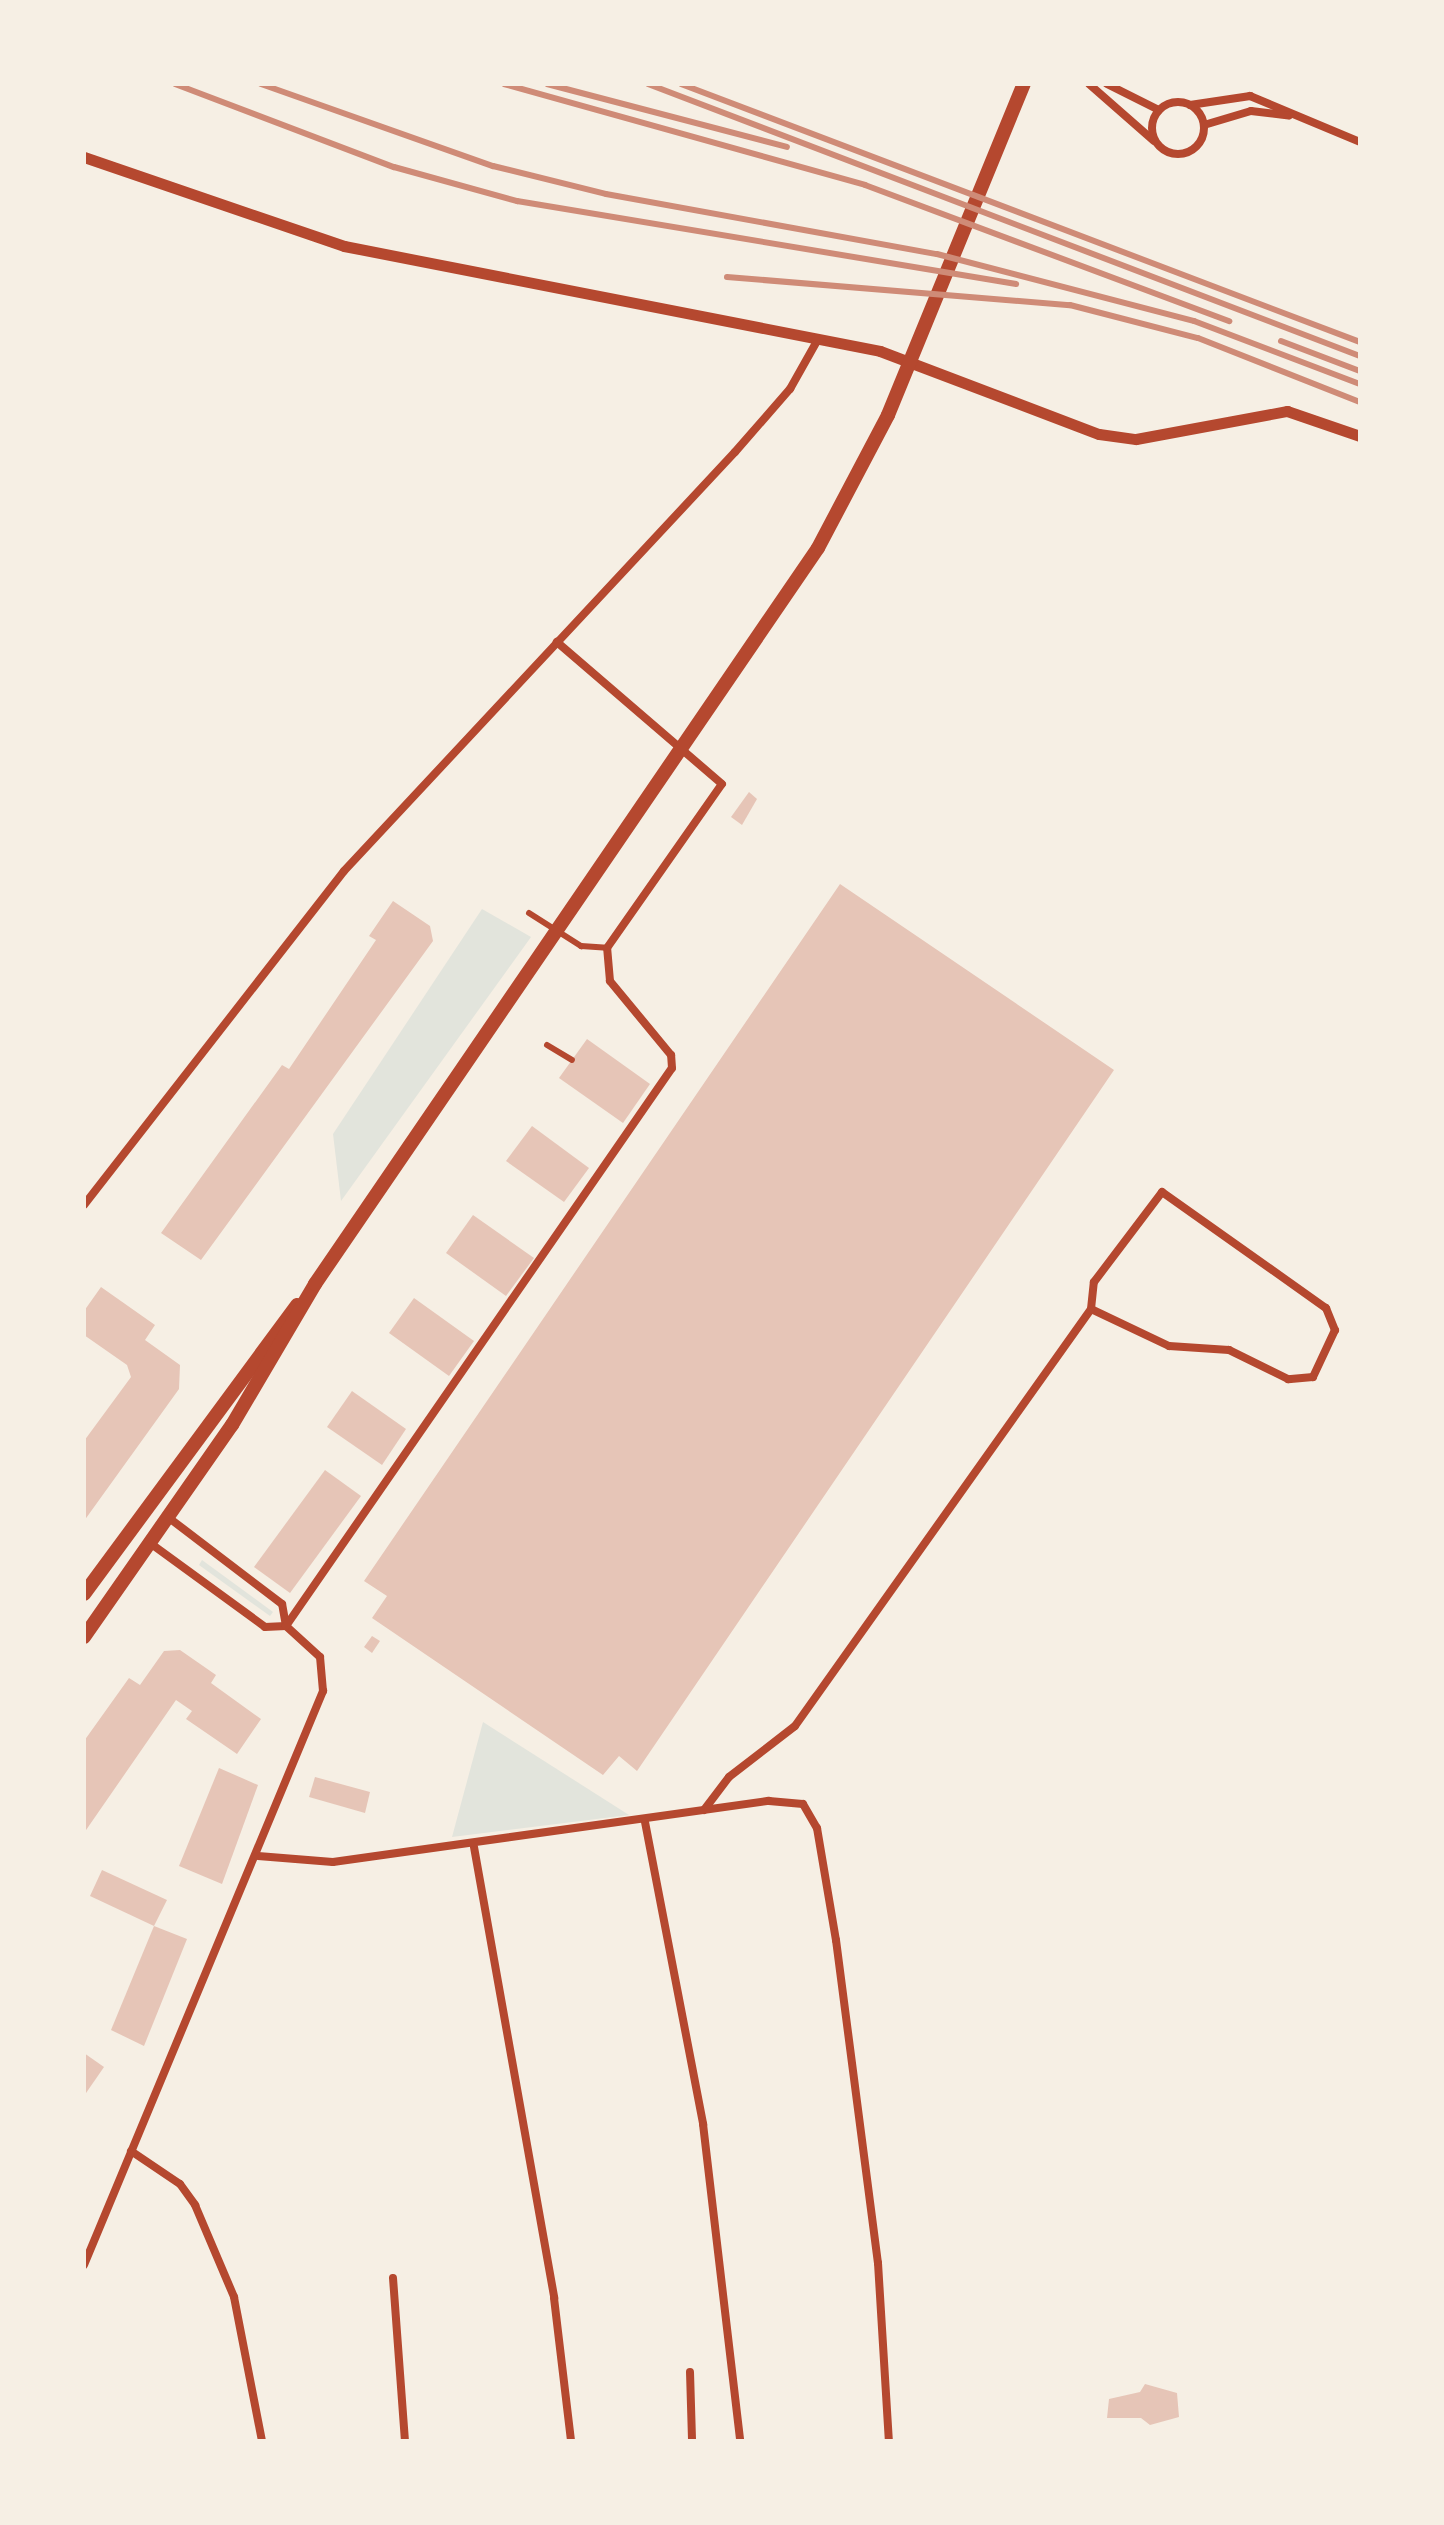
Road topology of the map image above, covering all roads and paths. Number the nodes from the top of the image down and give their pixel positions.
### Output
1 (1024, 84) edge
2 (1089, 84) edge
3 (1107, 84) edge
4 (1190, 105) junction
5 (1159, 110) junction
6 (1302, 118) junction
7 (1204, 125) junction
8 (1156, 142) junction
9 (1360, 142) edge
10 (84, 157) edge
11 (817, 341) junction
12 (1360, 436) edge
13 (557, 642) junction
14 (529, 913) dead end
15 (607, 948) junction
16 (547, 1045) dead end
17 (572, 1060) dead end
18 (84, 1205) edge
19 (315, 1284) junction
20 (1091, 1309) junction
21 (168, 1517) junction
22 (150, 1543) junction
23 (84, 1594) edge
24 (286, 1626) junction
25 (84, 1637) edge
26 (704, 1810) junction
27 (645, 1822) junction
28 (474, 1847) junction
29 (258, 1856) junction
30 (131, 2151) junction
31 (84, 2265) edge
32 (393, 2278) dead end
33 (690, 2372) dead end
34 (262, 2441) edge
35 (405, 2441) edge
36 (571, 2441) edge
37 (692, 2441) edge
38 (740, 2441) edge
39 (889, 2441) edge

1 - 19 main road
2 - 8 street
3 - 5 street
4 - 5 street
4 - 6 street
4 - 7 street
5 - 8 street
6 - 7 street
6 - 9 street
7 - 8 street
10 - 11 street
11 - 12 street
11 - 13 street
13 - 15 street
13 - 18 street
14 - 15 street
15 - 24 street
16 - 17 street
19 - 21 main road
19 - 23 main road
20 - 20 street
20 - 26 street
21 - 22 main road
21 - 24 street
22 - 24 street
22 - 25 main road
24 - 29 street
26 - 27 street
26 - 39 street
27 - 28 street
27 - 38 street
28 - 29 street
28 - 36 street
29 - 30 street
30 - 31 street
30 - 34 street
32 - 35 street
33 - 37 street

